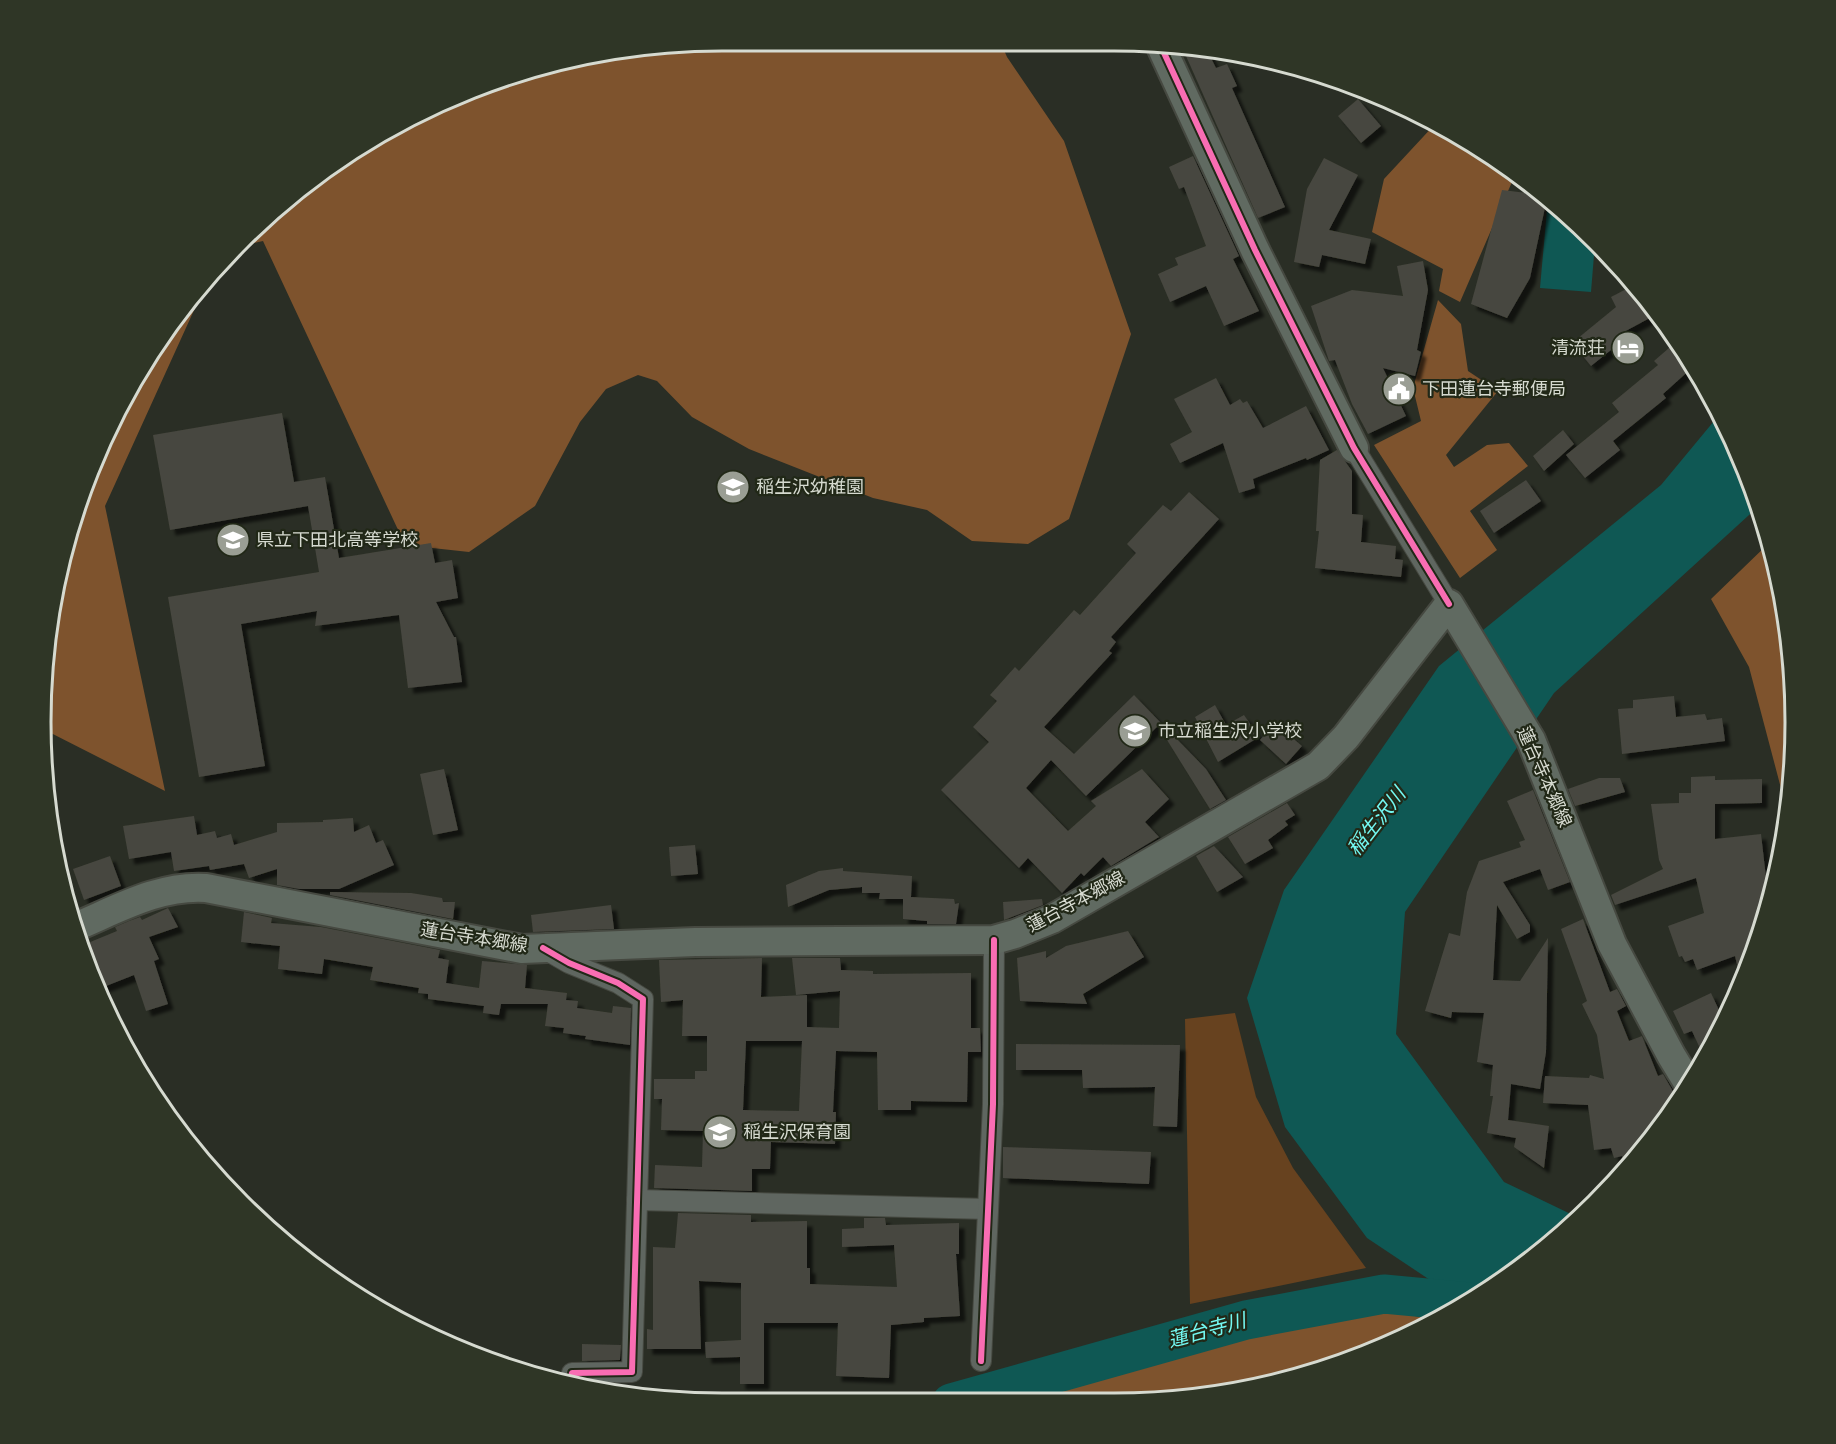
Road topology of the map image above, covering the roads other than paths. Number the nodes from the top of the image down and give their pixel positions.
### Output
1 (1164, 53) edge
2 (1354, 448) joint
3 (1454, 613) junction
4 (83, 924) edge
5 (994, 940) junction
6 (543, 948) junction
7 (1684, 1076) edge
8 (637, 1200) junction
9 (988, 1209) junction
10 (981, 1361) dead end
11 (572, 1375) edge

1 - 2 main road
2 - 3 street
3 - 5 main road, 蓮台寺本郷線
3 - 7 main road, 蓮台寺本郷線
4 - 6 main road, 蓮台寺本郷線
5 - 6 main road, 蓮台寺本郷線
5 - 9 street
6 - 8 street
8 - 9 street
8 - 11 street
9 - 10 street

